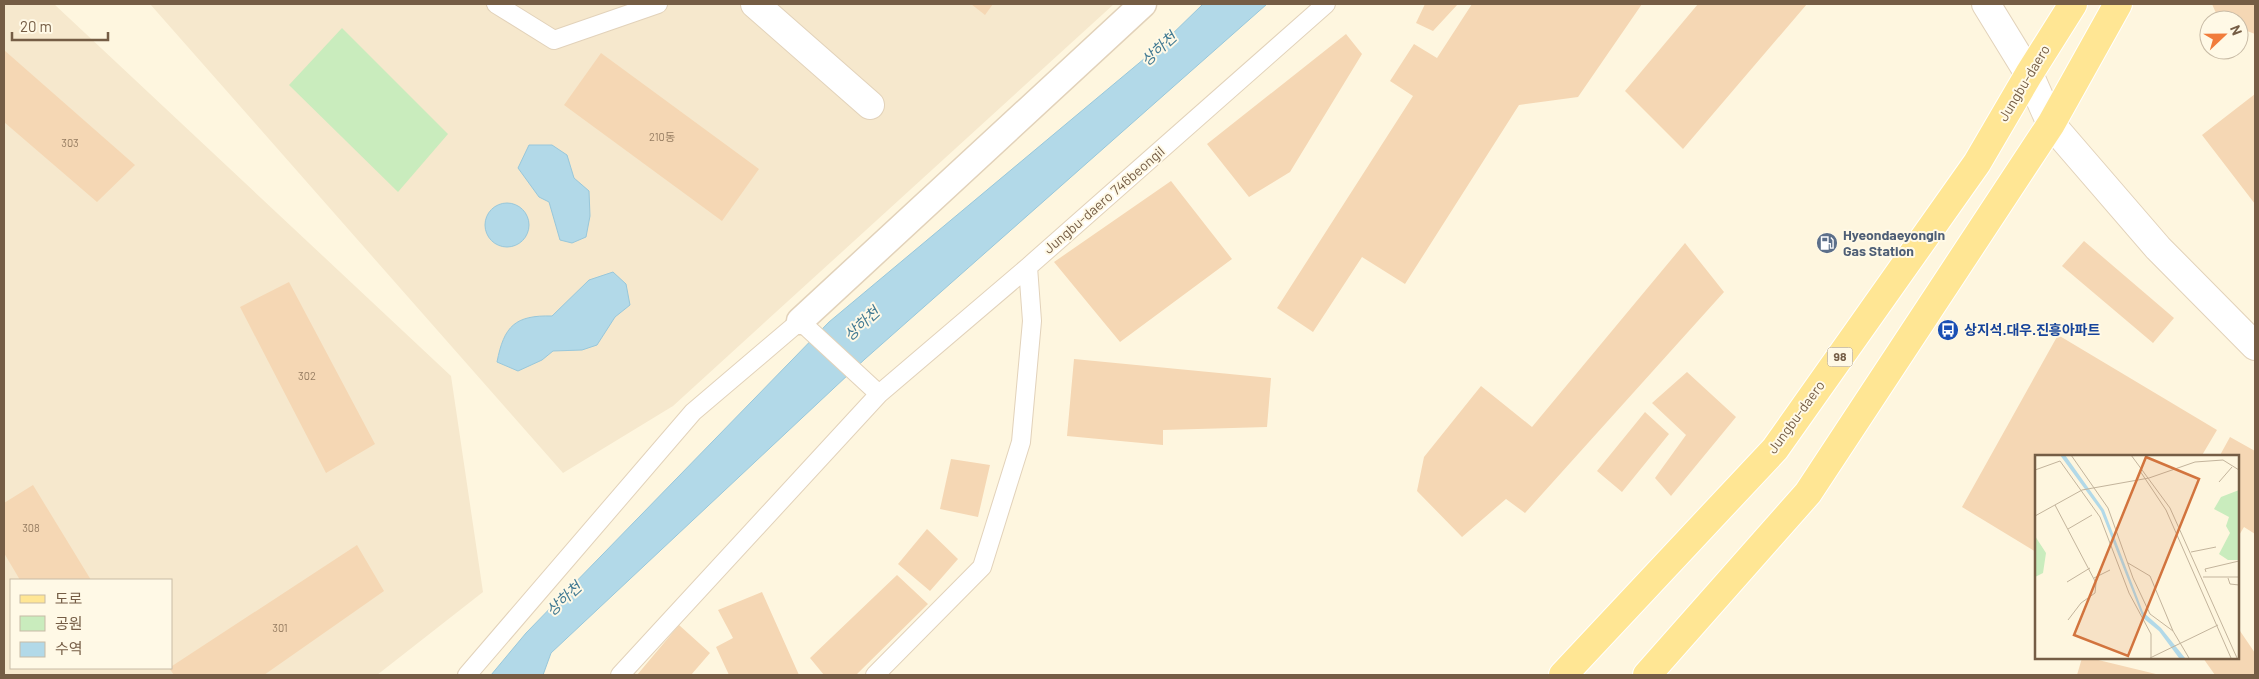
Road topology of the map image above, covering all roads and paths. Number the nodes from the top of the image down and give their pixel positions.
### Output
1 (496, 4) edge
2 (658, 4) edge
3 (755, 4) edge
4 (1143, 4) edge
5 (1326, 4) edge
6 (1986, 4) edge
7 (2073, 4) edge
8 (2118, 4) edge
9 (2029, 74) junction
10 (870, 105) dead end
11 (2051, 124) junction
12 (1028, 267) junction
13 (800, 320) junction
14 (2255, 346) edge
15 (879, 394) junction
16 (467, 675) edge
17 (620, 675) edge
18 (875, 675) edge
19 (1563, 675) edge
20 (1647, 675) edge

1 - 2 lane
3 - 10 street
4 - 13 street
5 - 12 lane, Jungbu-daero 746beongil
6 - 9 street
7 - 9 main road, Jungbu-daero / 98
8 - 11 main road
9 - 11 street
9 - 19 main road, Jungbu-daero / 98
11 - 14 street
11 - 20 main road
12 - 15 lane, Jungbu-daero 746beongil
12 - 18 lane
13 - 15 lane
13 - 16 lane
15 - 17 lane, Jungbu-daero 746beongil

